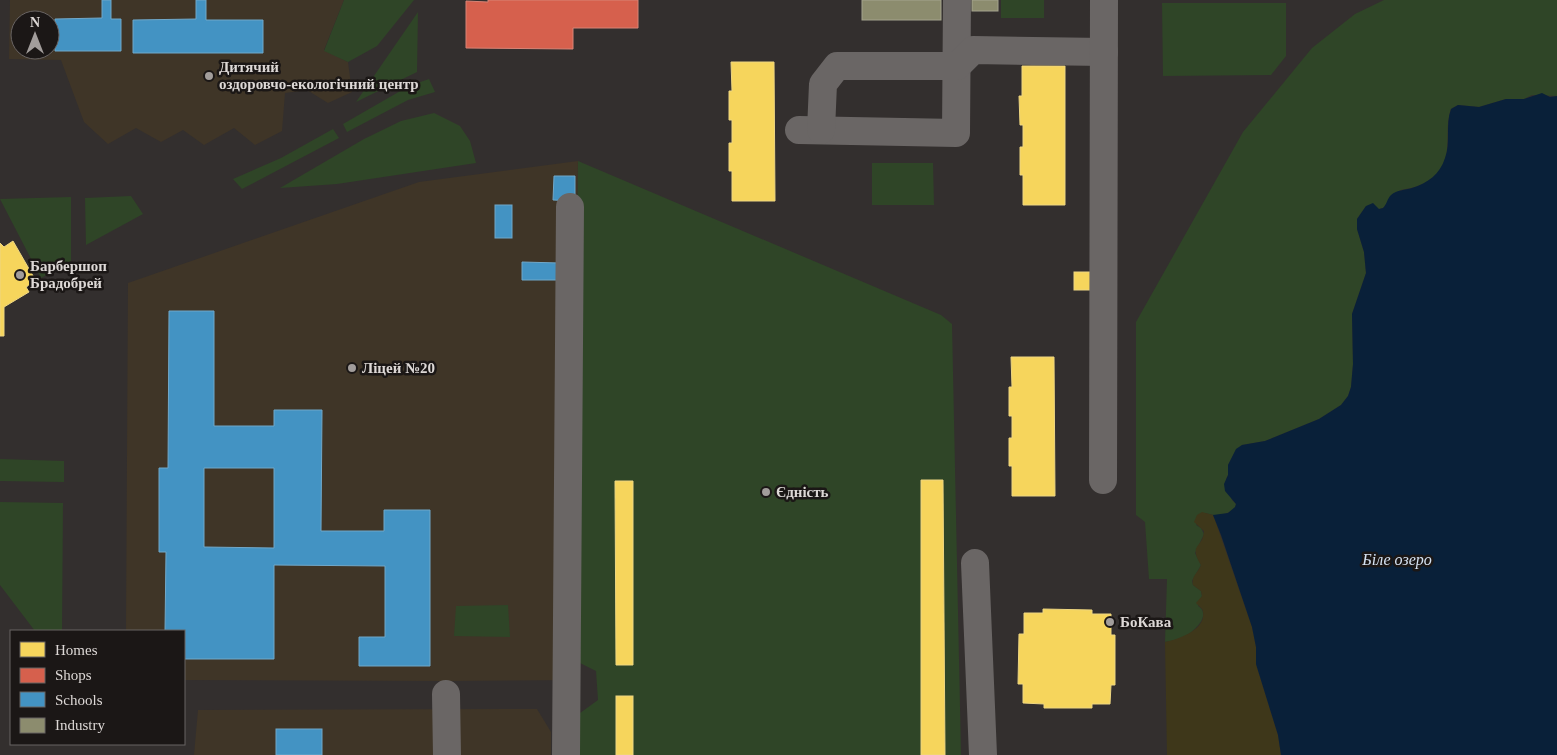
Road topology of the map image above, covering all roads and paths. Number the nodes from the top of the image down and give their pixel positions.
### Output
1 (957, 0) edge
2 (1104, 0) edge
3 (1104, 52) junction
4 (957, 66) junction
5 (570, 208) dead end
6 (1103, 480) dead end
7 (975, 563) dead end
8 (446, 694) dead end
9 (447, 755) edge
10 (566, 755) edge
11 (983, 755) edge

1 - 4 lane
2 - 3 lane
3 - 4 lane
3 - 6 lane
4 - 4 lane
5 - 10 lane
7 - 11 lane
8 - 9 lane

